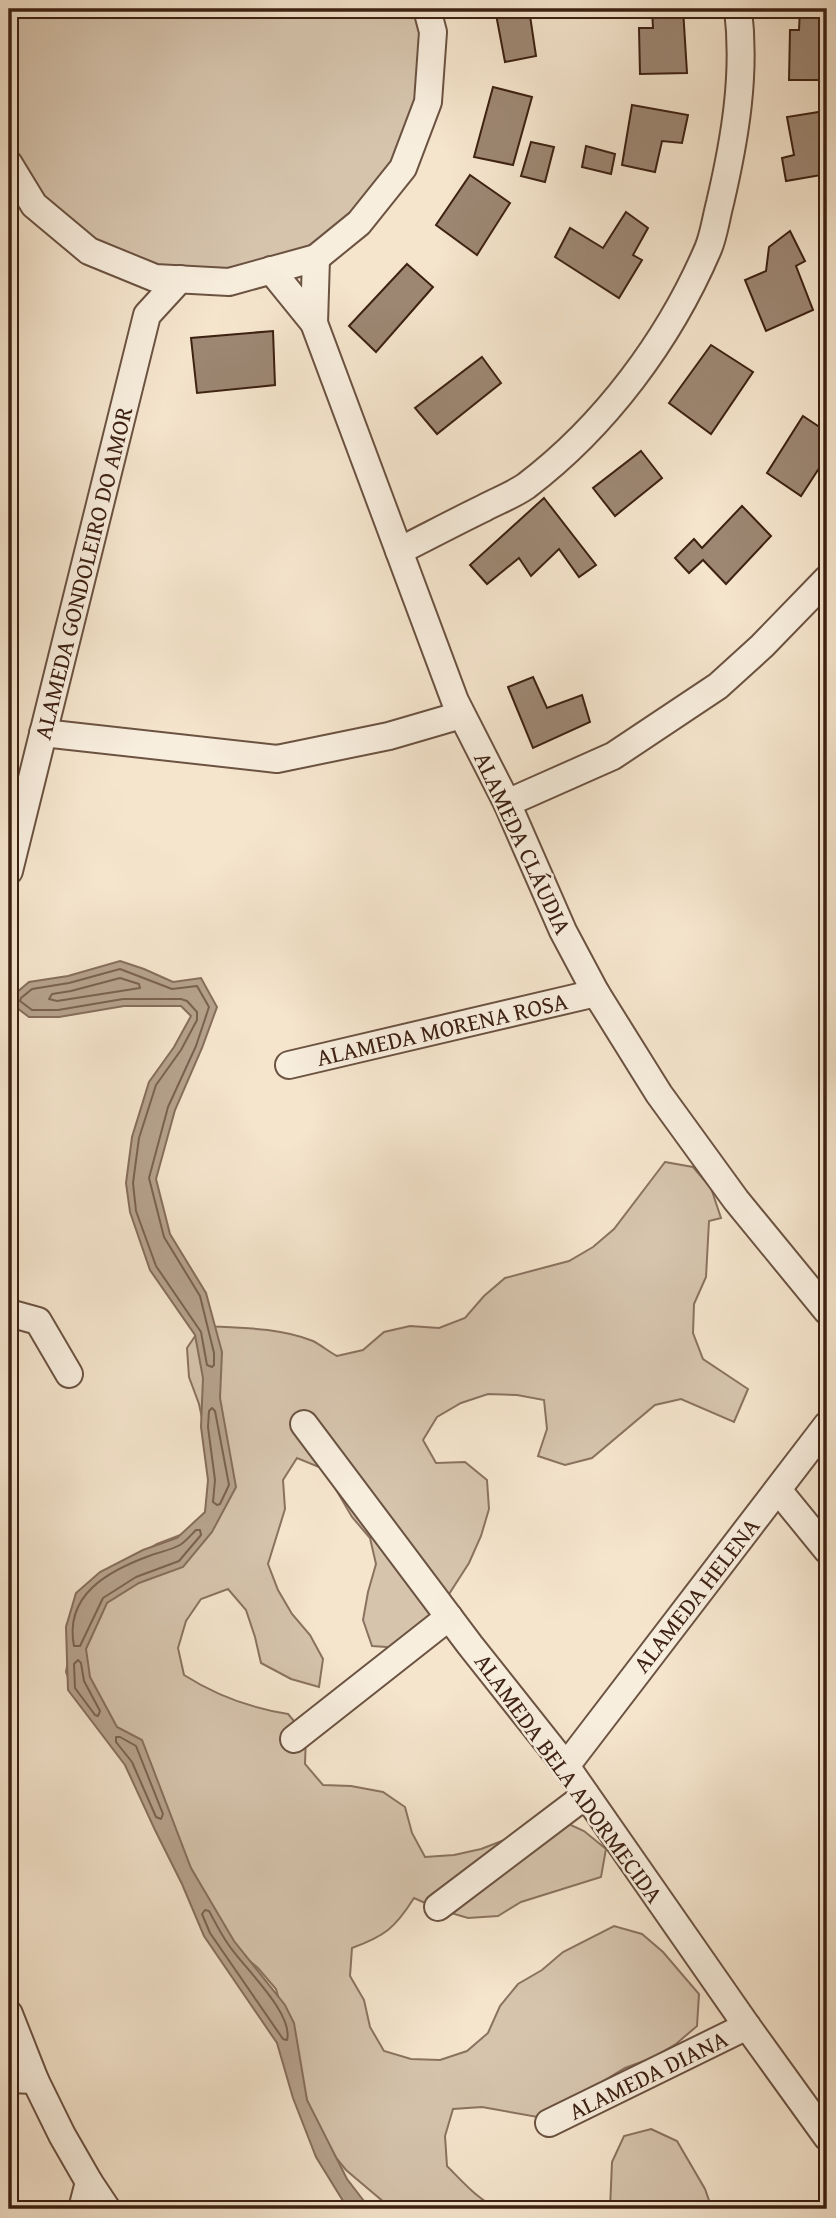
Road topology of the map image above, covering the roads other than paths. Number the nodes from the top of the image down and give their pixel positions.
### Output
1 (427, 9) edge
2 (737, 9) edge
3 (9, 164) edge
4 (316, 258) junction
5 (130, 268) junction
6 (271, 270) junction
7 (180, 279) junction
8 (147, 315) junction
9 (314, 323) junction
10 (399, 551) junction
11 (827, 579) edge
12 (461, 715) junction
13 (43, 733) junction
14 (507, 803) junction
15 (9, 871) edge
16 (596, 993) junction
17 (289, 1065) dead end
18 (827, 1311) edge
19 (9, 1313) edge
20 (69, 1374) dead end
21 (304, 1424) dead end
22 (827, 1424) edge
23 (778, 1490) junction
24 (827, 1550) edge
25 (449, 1617) junction
26 (294, 1739) dead end
27 (566, 1766) junction
28 (586, 1795) junction
29 (438, 1907) dead end
30 (747, 2026) junction
31 (11, 2028) edge
32 (9, 2079) edge
33 (35, 2080) junction
34 (549, 2123) dead end
35 (827, 2137) edge
36 (89, 2182) junction
37 (82, 2209) edge
38 (107, 2209) edge

1 - 4 street
2 - 10 street
3 - 5 street
4 - 6 street
4 - 9 street
5 - 7 street
5 - 8 street
6 - 7 street
6 - 9 street
7 - 8 street, ALAMEDA GONDOLEIRO DO AMOR
8 - 13 street, ALAMEDA GONDOLEIRO DO AMOR
9 - 10 street, ALAMEDA CLÁUDIA
10 - 12 street, ALAMEDA CLÁUDIA
11 - 14 street
12 - 13 street
12 - 14 street, ALAMEDA CLÁUDIA
13 - 15 street, ALAMEDA GONDOLEIRO DO AMOR
14 - 16 street, ALAMEDA CLÁUDIA
16 - 17 street, ALAMEDA MORENA ROSA
16 - 18 street, ALAMEDA CLÁUDIA
19 - 20 street
21 - 25 street, ALAMEDA BELA ADORMECIDA
22 - 23 street, ALAMEDA HELENA
23 - 24 street
23 - 27 street, ALAMEDA HELENA
25 - 26 street
25 - 27 street, ALAMEDA BELA ADORMECIDA
27 - 28 street, ALAMEDA BELA ADORMECIDA
28 - 29 street
28 - 30 street, ALAMEDA BELA ADORMECIDA
30 - 34 street, ALAMEDA DIANA
30 - 35 street, ALAMEDA BELA ADORMECIDA
31 - 33 street
32 - 33 street
33 - 36 street
36 - 37 street
36 - 38 street

